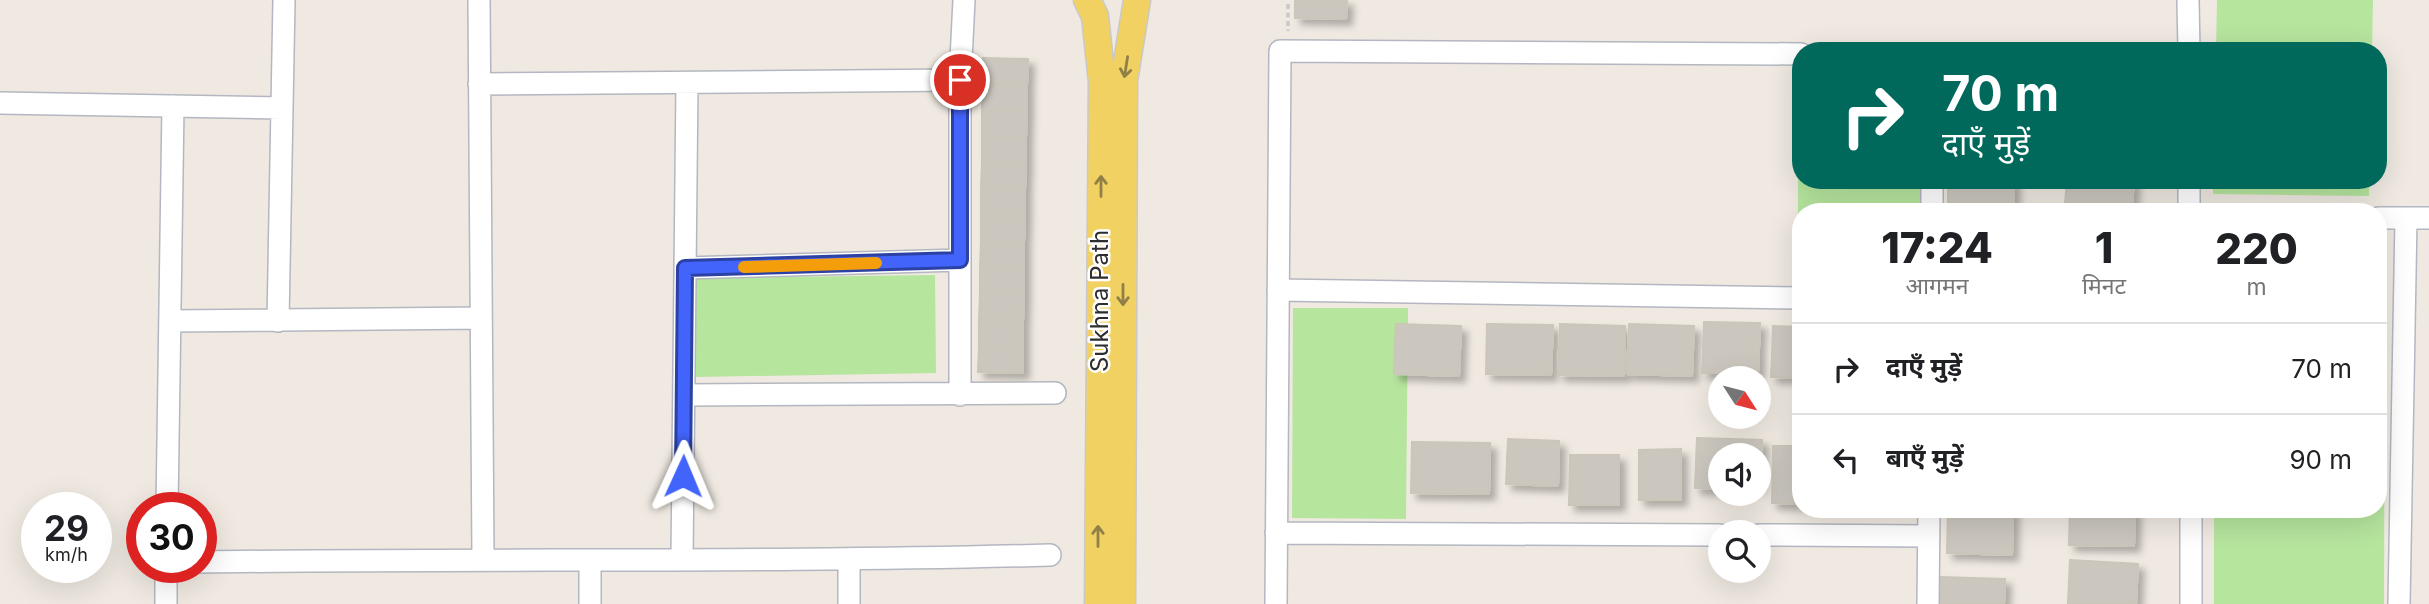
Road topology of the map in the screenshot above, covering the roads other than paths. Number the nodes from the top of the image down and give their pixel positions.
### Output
1 (284, 0) edge
2 (479, 0) edge
3 (964, 0) edge
4 (1087, 0) edge
5 (1137, 0) edge
6 (2188, 0) edge
7 (2189, 42) edge
8 (1792, 54) edge
9 (960, 80) junction
10 (687, 83) junction
11 (479, 84) junction
12 (0, 103) edge
13 (173, 106) junction
14 (282, 108) junction
15 (2387, 218) edge
16 (2406, 218) junction
17 (2429, 218) edge
18 (960, 260) junction
19 (685, 268) junction
20 (1278, 290) junction
21 (1792, 298) edge
22 (481, 318) junction
23 (170, 321) junction
24 (278, 321) junction
25 (1055, 393) dead end
26 (684, 395) junction
27 (960, 395) junction
28 (167, 492) edge
29 (1929, 518) edge
30 (2190, 518) edge
31 (1276, 533) junction
32 (1708, 535) edge
33 (1771, 535) edge
34 (1928, 536) junction
35 (1050, 555) dead end
36 (483, 558) junction
37 (682, 558) junction
38 (590, 560) junction
39 (849, 561) junction
40 (217, 562) edge
41 (166, 583) edge
42 (166, 604) edge
43 (590, 604) edge
44 (849, 604) edge
45 (1098, 604) edge
46 (1122, 604) edge
47 (1276, 604) edge
48 (1928, 604) edge
49 (2191, 604) edge
50 (2399, 604) edge

1 - 14 street
2 - 11 street
3 - 9 street
45 -> 4 main road, Sukhna Path
5 -> 46 main road, Sukhna Path
6 - 7 street
8 - 20 street
9 - 10 street
9 - 18 street
10 - 11 street
10 - 19 street
11 - 22 street
12 - 13 street
13 - 14 street
13 - 23 street
14 - 24 street
15 - 16 street
16 - 17 street
16 - 50 street
18 - 19 street
18 - 27 street
19 - 26 street
20 - 21 street
20 - 31 street
22 - 24 street
22 - 36 street
23 - 24 street
23 - 28 street
25 - 27 street
26 - 27 street
26 - 37 street
29 - 34 street
30 - 49 street
31 - 32 street
31 - 47 street
33 - 34 street
34 - 48 street
35 - 39 street
36 - 38 street
36 - 40 street
37 - 38 street
37 - 39 street
38 - 43 street
39 - 44 street
41 - 42 street

